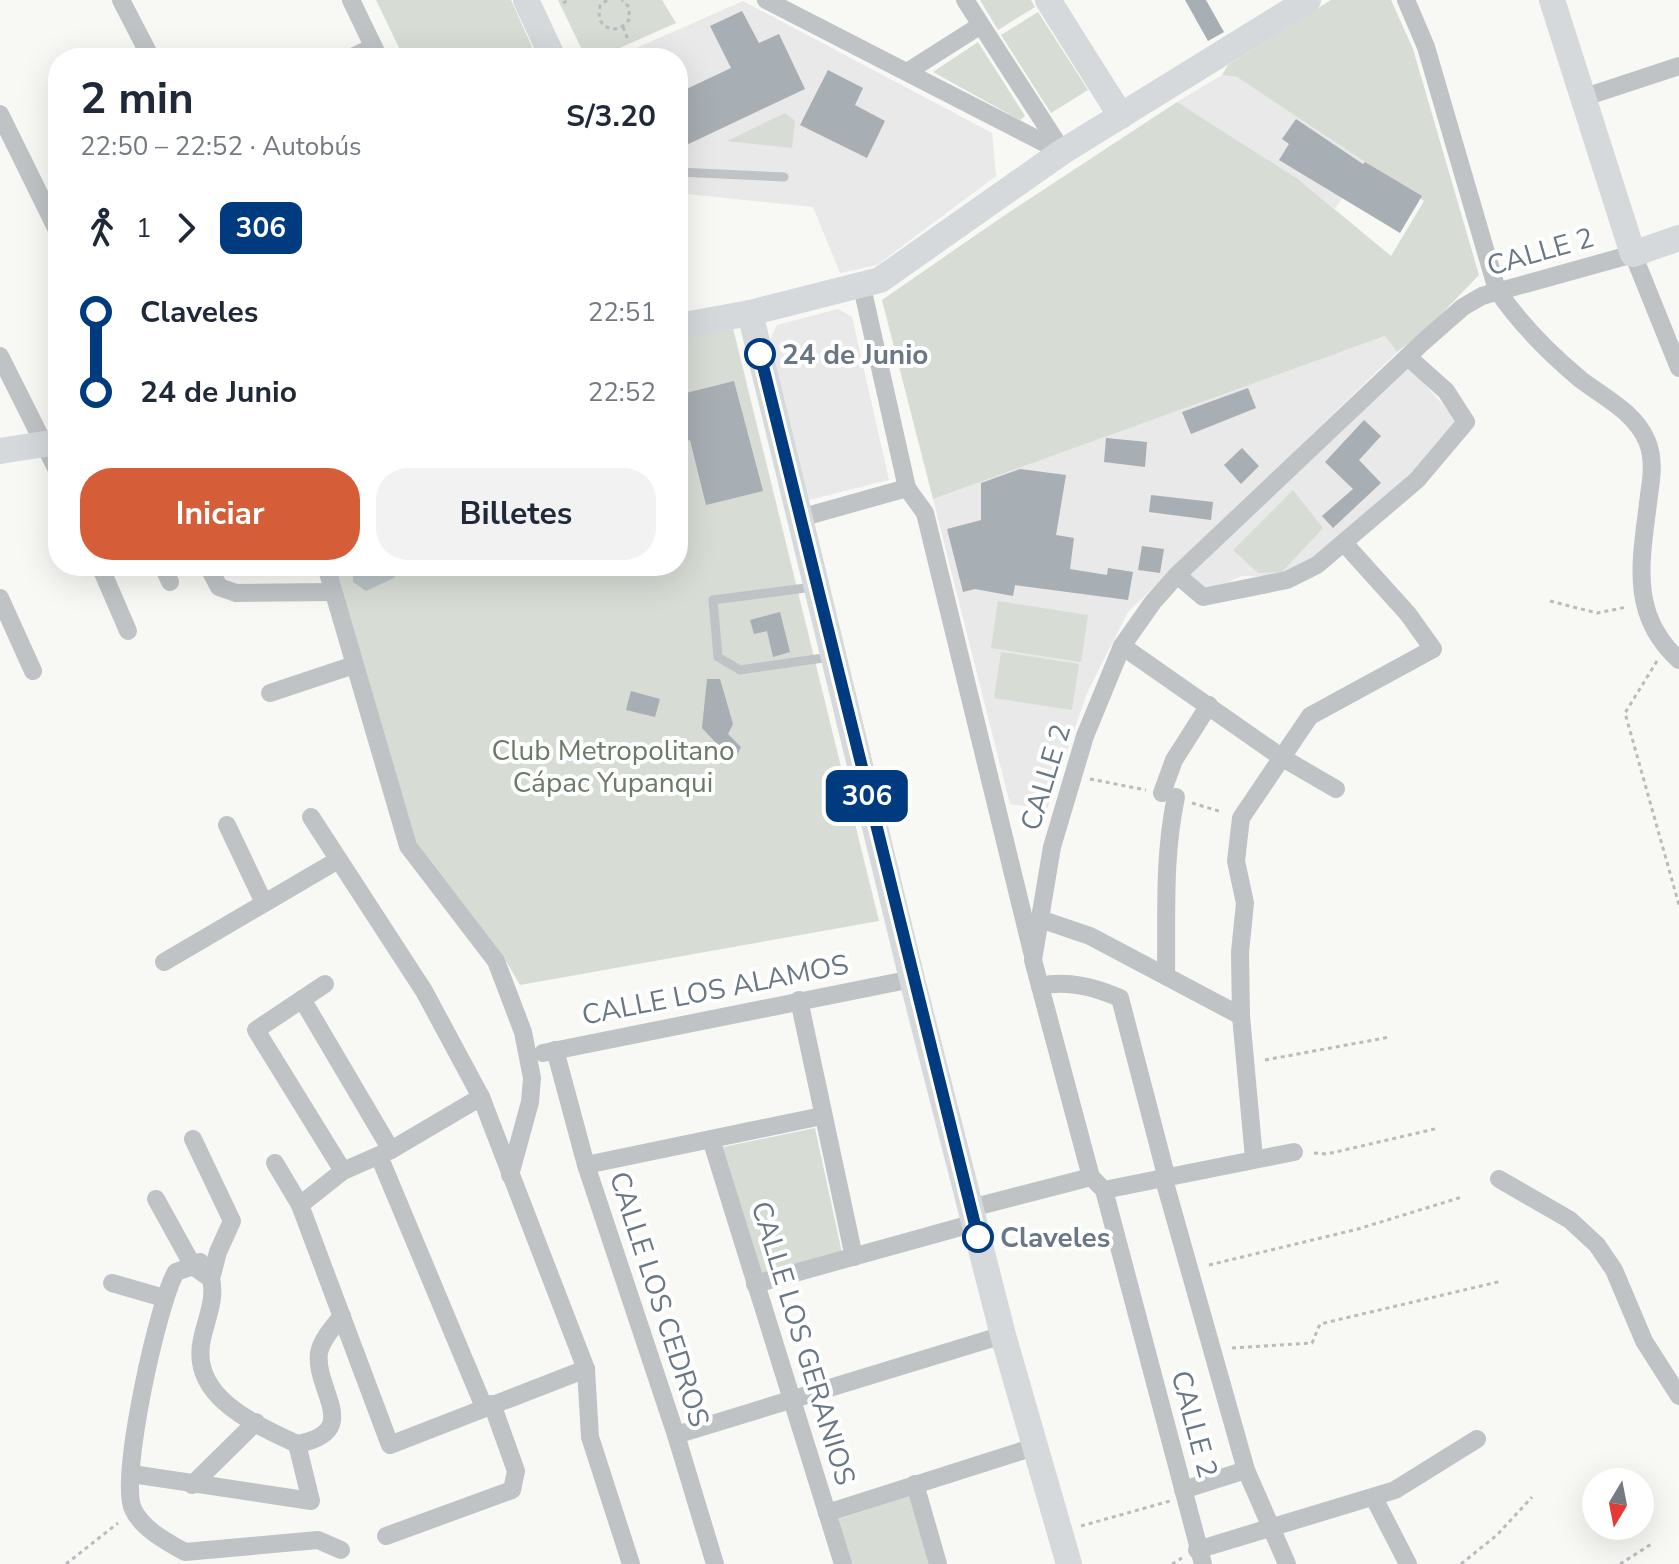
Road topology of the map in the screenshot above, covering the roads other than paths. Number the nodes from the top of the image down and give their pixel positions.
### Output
1 (351, 0) edge
2 (526, 0) edge
3 (766, 0) edge
4 (965, 0) edge
5 (1308, 0) edge
6 (1406, 0) edge
7 (1552, 0) edge
8 (126, 1) edge
9 (1055, 2) edge
10 (981, 25) junction
11 (147, 48) edge
12 (374, 48) edge
13 (548, 48) edge
14 (1679, 66) edge
15 (907, 72) junction
16 (1585, 97) junction
17 (0, 114) edge
18 (1121, 116) junction
19 (7, 146) edge
20 (1062, 152) junction
21 (688, 172) edge
22 (784, 177) dead end
23 (48, 215) edge
24 (1679, 238) edge
25 (1633, 254) junction
26 (862, 287) junction
27 (1497, 290) junction
28 (750, 313) junction
29 (688, 320) edge
30 (0, 356) edge
31 (1408, 357) junction
32 (1679, 368) edge
33 (48, 436) edge
34 (48, 444) edge
35 (0, 451) edge
36 (907, 488) junction
37 (800, 518) junction
38 (1344, 543) junction
39 (1177, 575) junction
40 (104, 576) edge
41 (213, 576) edge
42 (329, 576) edge
43 (816, 586) junction
44 (333, 592) junction
45 (0, 598) edge
46 (128, 631) dead end
47 (1122, 646) junction
48 (1672, 654) edge
49 (833, 657) junction
50 (354, 665) junction
51 (33, 671) dead end
52 (270, 693) dead end
53 (1209, 705) junction
54 (1281, 757) junction
55 (1336, 789) dead end
56 (311, 817) dead end
57 (227, 825) dead end
58 (338, 860) junction
59 (264, 903) junction
60 (1040, 919) junction
61 (1033, 960) junction
62 (164, 962) dead end
63 (1166, 976) junction
64 (912, 979) junction
65 (325, 984) dead end
66 (1040, 986) junction
67 (302, 999) junction
68 (799, 1000) junction
69 (1241, 1016) junction
70 (555, 1050) junction
71 (529, 1056) junction
72 (481, 1097) junction
73 (530, 1102) junction
74 (822, 1116) junction
75 (491, 1121) junction
76 (193, 1139) dead end
77 (711, 1139) junction
78 (1294, 1152) road end
79 (385, 1153) junction
80 (1254, 1158) junction
81 (275, 1163) dead end
82 (586, 1165) junction
83 (343, 1171) junction
84 (510, 1175) junction
85 (1164, 1175) junction
86 (1499, 1179) dead end
87 (1097, 1183) junction
88 (156, 1199) dead end
89 (300, 1205) junction
90 (973, 1215) junction
91 (218, 1252) junction
92 (854, 1257) junction
93 (193, 1266) junction
94 (211, 1279) junction
95 (112, 1283) dead end
96 (755, 1284) junction
97 (164, 1298) junction
98 (342, 1316) junction
99 (1003, 1335) junction
100 (586, 1369) junction
101 (1679, 1396) edge
102 (790, 1401) junction
103 (488, 1405) junction
104 (256, 1422) junction
105 (676, 1435) junction
106 (1477, 1439) dead end
107 (297, 1444) junction
108 (1034, 1447) junction
109 (1246, 1470) junction
110 (132, 1474) junction
111 (915, 1484) junction
112 (192, 1485) junction
113 (1184, 1493) junction
114 (1374, 1498) junction
115 (827, 1513) junction
116 (1268, 1526) junction
117 (386, 1536) dead end
118 (341, 1550) dead end
119 (1200, 1557) edge
120 (631, 1564) edge
121 (715, 1564) edge
122 (843, 1564) edge
123 (938, 1564) edge
124 (1069, 1564) edge
125 (1287, 1564) edge
126 (1408, 1564) edge

1 - 12 street
2 - 13 street
3 - 15 street
4 - 10 street
5 - 18 street
6 - 27 street
7 - 16 street
8 - 11 street
9 - 18 street
10 - 15 street
10 - 20 street
14 - 16 street
15 - 20 street
16 - 25 street
17 - 19 street
18 - 20 street
19 - 23 street
20 - 26 street
21 - 22 lane
24 - 25 street
25 - 27 street, CALLE 2
25 - 32 street
26 - 28 street
26 - 36 street
27 - 31 street, CALLE 2
27 - 48 street
28 - 29 street
28 - 37 street
30 - 33 street
31 - 38 street
31 - 39 street, CALLE 2
34 - 35 street
36 - 37 street
36 - 61 street
37 - 43 street
38 - 39 street
38 - 54 street
39 - 47 street, CALLE 2
40 - 46 street
41 - 44 street
42 - 44 street
43 - 49 street
43 - 49 lane
44 - 50 street
45 - 51 street
47 - 53 street
47 - 60 street, CALLE 2
49 - 64 street
50 - 52 street
50 - 71 street
53 - 54 street
53 - 63 street
54 - 55 street
54 - 69 street
56 - 58 street
57 - 59 street
58 - 59 street
58 - 72 street
59 - 62 street
60 - 61 street, CALLE 2
60 - 63 street
61 - 66 street, CALLE 2
63 - 69 street
64 - 68 street, CALLE LOS ALAMOS
64 - 90 street
65 - 67 street
66 - 85 street
66 - 87 street, CALLE 2
67 - 79 street
67 - 83 street
68 - 70 street, CALLE LOS ALAMOS
68 - 74 street
69 - 80 street
70 - 71 street, CALLE LOS ALAMOS
70 - 82 street, CALLE LOS CEDROS
71 - 73 street
72 - 75 street
72 - 79 street
73 - 75 street
73 - 84 street
74 - 77 street
74 - 92 street
75 - 84 street
76 - 91 street
77 - 82 street
77 - 96 street, CALLE LOS GERANIOS
78 - 80 street
79 - 83 street
79 - 103 street
80 - 85 street
81 - 89 street
82 - 105 street, CALLE LOS CEDROS
83 - 89 street
84 - 100 street
85 - 87 street
85 - 109 street
86 - 101 street
87 - 90 street
87 - 113 street, CALLE 2
88 - 93 street
89 - 98 street
90 - 92 street
90 - 99 street
91 - 93 street
91 - 94 street
92 - 96 street
93 - 94 street
93 - 97 street
94 - 104 street
95 - 97 street
96 - 102 street, CALLE LOS GERANIOS
97 - 110 street
98 - 103 street
98 - 107 street
99 - 102 street
99 - 108 street
100 - 103 street
100 - 120 street
102 - 105 street
102 - 115 street, CALLE LOS GERANIOS
103 - 117 street
104 - 107 street
104 - 112 street
105 - 121 street, CALLE LOS CEDROS
106 - 114 street
107 - 112 street
108 - 111 street
108 - 124 street
109 - 113 street
109 - 116 street
110 - 112 street
110 - 118 street
111 - 115 street
111 - 123 street
113 - 119 street, CALLE 2
114 - 116 street
114 - 126 street
115 - 122 street, CALLE LOS GERANIOS
116 - 119 street
116 - 125 street

